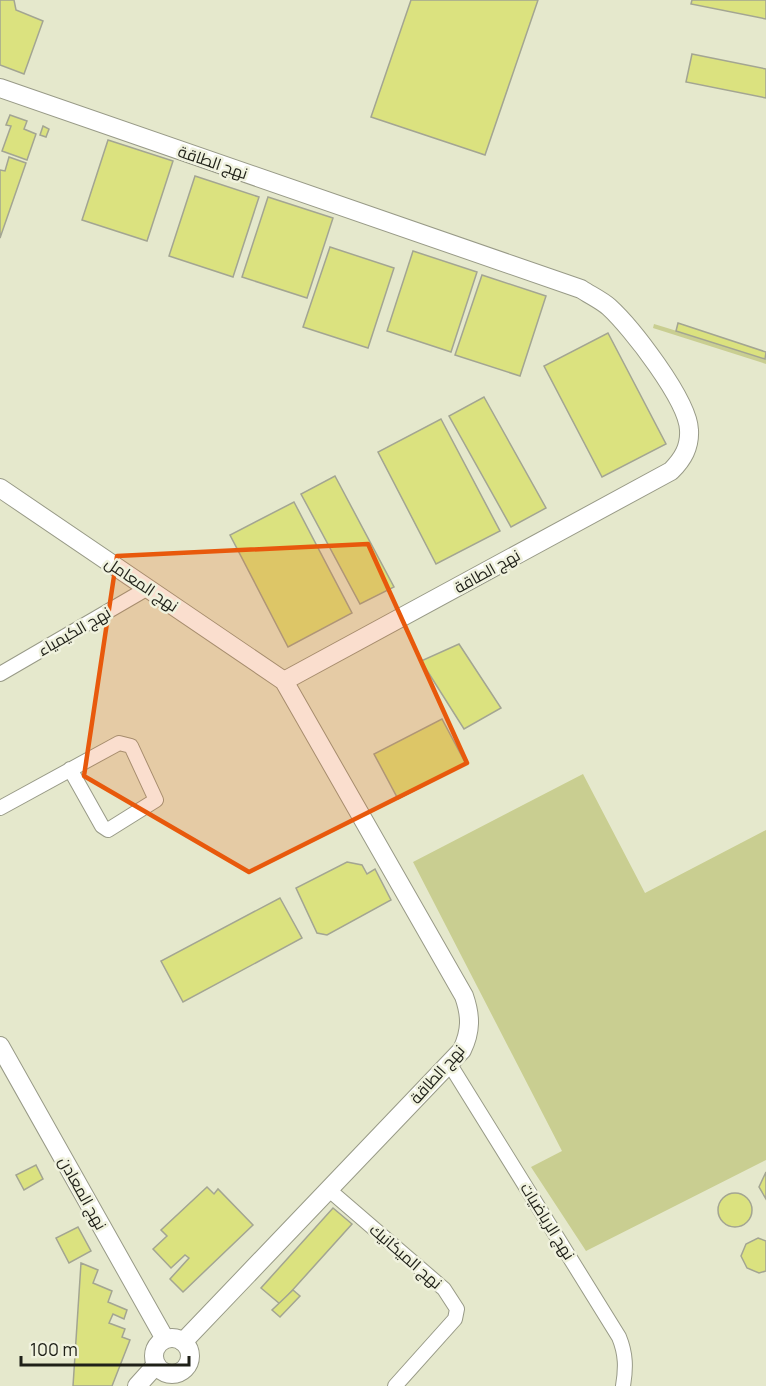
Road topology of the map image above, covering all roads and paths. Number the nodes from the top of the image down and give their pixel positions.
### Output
1 (0, 88) edge
2 (0, 488) edge
3 (148, 588) junction
4 (0, 674) edge
5 (284, 681) junction
6 (70, 770) junction
7 (0, 808) edge
8 (0, 1046) edge
9 (449, 1063) junction
10 (328, 1189) junction
11 (174, 1340) junction
12 (156, 1365) junction
13 (187, 1378) edge
14 (137, 1386) edge
15 (395, 1386) edge
16 (623, 1386) edge

1 - 5 street, نهج الطاقة
2 - 3 street, نهج المعامل
3 - 4 street, نهج الكيمياء
3 - 5 street, نهج المعامل
5 - 9 street, نهج الطاقة
6 - 6 street
6 - 7 street
8 - 11 street, نهج المعادن
9 - 10 street, نهج الطاقة
9 - 16 street, نهج الرياضيات
10 - 11 street, نهج الطاقة
10 - 15 street, نهج الميكانيك
11 - 12 street
11 - 13 street
12 - 13 street
12 - 14 street

